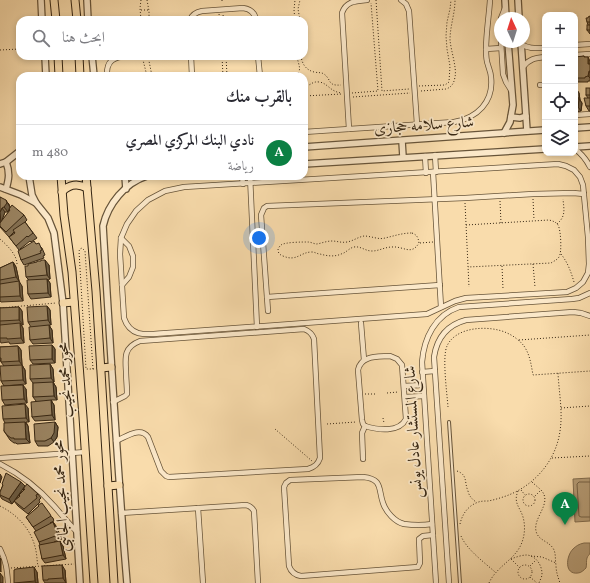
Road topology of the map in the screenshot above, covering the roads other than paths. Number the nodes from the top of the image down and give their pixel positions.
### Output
1 (41, 0) edge
2 (54, 0) edge
3 (75, 0) edge
4 (87, 0) edge
5 (367, 0) edge
6 (401, 0) edge
7 (490, 0) edge
8 (505, 0) edge
9 (518, 0) edge
10 (505, 7) junction
11 (503, 12) edge
12 (505, 12) edge
13 (519, 12) edge
14 (42, 16) edge
15 (56, 16) edge
16 (77, 16) edge
17 (88, 16) edge
18 (193, 16) edge
19 (255, 16) edge
20 (590, 44) edge
21 (578, 46) edge
22 (502, 48) joint
23 (508, 48) edge
24 (521, 48) edge
25 (530, 48) edge
26 (542, 48) edge
27 (486, 49) junction
28 (590, 54) edge
29 (578, 55) edge
30 (542, 57) edge
31 (45, 60) edge
32 (58, 60) edge
33 (79, 60) edge
34 (92, 60) edge
35 (111, 60) edge
36 (191, 60) edge
37 (258, 60) edge
38 (523, 67) junction
39 (46, 72) edge
40 (59, 72) edge
41 (80, 72) edge
42 (94, 72) edge
43 (107, 72) edge
44 (192, 72) edge
45 (260, 72) edge
46 (512, 90) junction
47 (590, 114) edge
48 (526, 116) junction
49 (578, 116) edge
50 (511, 117) junction
51 (417, 124) junction
52 (590, 127) edge
53 (578, 128) edge
54 (349, 129) junction
55 (542, 130) edge
56 (527, 131) junction
57 (308, 132) edge
58 (504, 133) junction
59 (402, 140) junction
60 (590, 146) edge
61 (308, 147) edge
62 (578, 148) edge
63 (542, 149) edge
64 (578, 151) edge
65 (16, 154) edge
66 (435, 155) junction
67 (425, 156) junction
68 (403, 157) junction
69 (6, 162) junction
70 (0, 164) edge
71 (308, 164) edge
72 (590, 167) edge
73 (435, 172) junction
74 (426, 173) junction
75 (30, 180) edge
76 (61, 180) edge
77 (86, 180) edge
78 (125, 180) edge
79 (138, 180) edge
80 (242, 180) edge
81 (250, 180) edge
82 (243, 184) junction
83 (251, 184) junction
84 (0, 187) edge
85 (86, 188) junction
86 (6, 189) junction
87 (126, 189) junction
88 (62, 192) junction
89 (584, 194) junction
90 (435, 199) junction
91 (36, 203) junction
92 (588, 227) edge
93 (589, 237) edge
94 (121, 238) junction
95 (122, 285) junction
96 (440, 285) junction
97 (590, 293) edge
98 (267, 297) junction
99 (74, 302) junction
100 (63, 303) junction
101 (441, 307) junction
102 (268, 311) dead end
103 (590, 316) edge
104 (361, 323) dead end
105 (257, 327) junction
106 (364, 360) junction
107 (111, 367) junction
108 (97, 368) junction
109 (435, 371) junction
110 (422, 372) junction
111 (423, 385) junction
112 (404, 386) junction
113 (404, 394) junction
114 (424, 396) junction
115 (113, 402) junction
116 (449, 422) dead end
117 (364, 424) junction
118 (116, 441) junction
119 (86, 452) junction
120 (72, 453) junction
121 (0, 458) edge
122 (363, 459) dead end
123 (0, 464) edge
124 (119, 485) junction
125 (108, 486) junction
126 (198, 508) junction
127 (121, 513) junction
128 (432, 524) junction
129 (77, 532) junction
130 (433, 535) junction
131 (0, 549) edge
132 (8, 583) edge
133 (80, 583) edge
134 (94, 583) edge
135 (114, 583) edge
136 (127, 583) edge
137 (203, 583) edge
138 (258, 583) edge
139 (436, 583) edge
140 (449, 583) edge
141 (460, 583) edge

1 - 14 street
2 - 15 main road
3 - 16 main road
4 - 17 street
5 - 54 street
6 - 51 street
7 - 27 street
8 - 10 street
9 - 13 street
10 - 11 street
10 - 12 street
18 - 19 street
20 - 21 street
22 - 27 street
22 - 46 street
23 - 46 street
24 - 38 street
25 - 26 street
27 - 51 street
28 - 29 street
30 - 38 street
31 - 39 street
32 - 40 main road
33 - 41 main road
34 - 42 street
35 - 43 street
36 - 44 street
37 - 45 street
38 - 48 street
46 - 50 street
47 - 49 street
48 - 50 street
48 - 56 street
50 - 58 street
51 - 54 street
52 - 53 street
54 - 57 street
55 - 56 street, شارع سلامه حجازى
56 - 58 street, شارع سلامه حجازى
58 - 59 street, شارع سلامه حجازى
59 - 61 street, شارع سلامه حجازى
59 - 68 street
60 - 62 street
63 - 66 street, شارع سلامه حجازى
64 - 72 street
65 - 69 street
66 - 67 street, شارع سلامه حجازى
66 - 73 street
67 - 68 street, شارع سلامه حجازى
67 - 74 street
68 - 71 street, شارع سلامه حجازى
69 - 70 street
69 - 86 street
73 - 74 street
73 - 89 street
73 - 90 street
74 - 83 street
75 - 91 street, محور محمد نجيب الجانبى
76 - 88 main road, محور محمد نجيب
77 - 85 main road
78 - 87 street
79 - 87 street
80 - 82 street
81 - 83 street
82 - 83 street
82 - 94 street
83 - 105 street
84 - 86 street
85 - 88 main road
85 - 108 main road
86 - 91 street
87 - 107 street
88 - 99 main road, محور محمد نجيب
89 - 90 street
89 - 92 street
90 - 96 street
90 - 98 street
91 - 100 street, محور محمد نجيب الجانبى
92 - 93 street
93 - 101 street
94 - 95 street
94 - 95 street
95 - 105 street
96 - 98 street
96 - 101 street
97 - 110 street, شارع المستشار عادل يونس
98 - 102 street
99 - 100 main road
99 - 119 main road, محور محمد نجيب
100 - 120 street, محور محمد نجيب الجانبى
101 - 105 street
103 - 109 street, شارع المستشار عادل يونس
104 - 106 street
106 - 112 street
106 - 117 street
107 - 108 main road
107 - 115 street
108 - 125 main road
109 - 110 street
109 - 140 street, شارع المستشار عادل يونس
110 - 111 street, شارع المستشار عادل يونس
111 - 112 street
111 - 114 street, شارع المستشار عادل يونس
112 - 113 street
113 - 114 street
113 - 117 street
114 - 128 street, شارع المستشار عادل يونس
115 - 118 street
115 - 118 street
116 - 141 lane
117 - 122 street
118 - 124 street
119 - 120 street
119 - 134 main road, محور محمد نجيب
120 - 121 street
120 - 129 street, محور محمد نجيب الجانبى
123 - 129 street
124 - 125 main road
124 - 127 street
125 - 135 main road
126 - 127 street
126 - 137 street
126 - 138 street
127 - 136 street
128 - 130 street, شارع المستشار عادل يونس
128 - 130 street
129 - 133 street, محور محمد نجيب الجانبى
130 - 139 street, شارع المستشار عادل يونس
131 - 132 street

